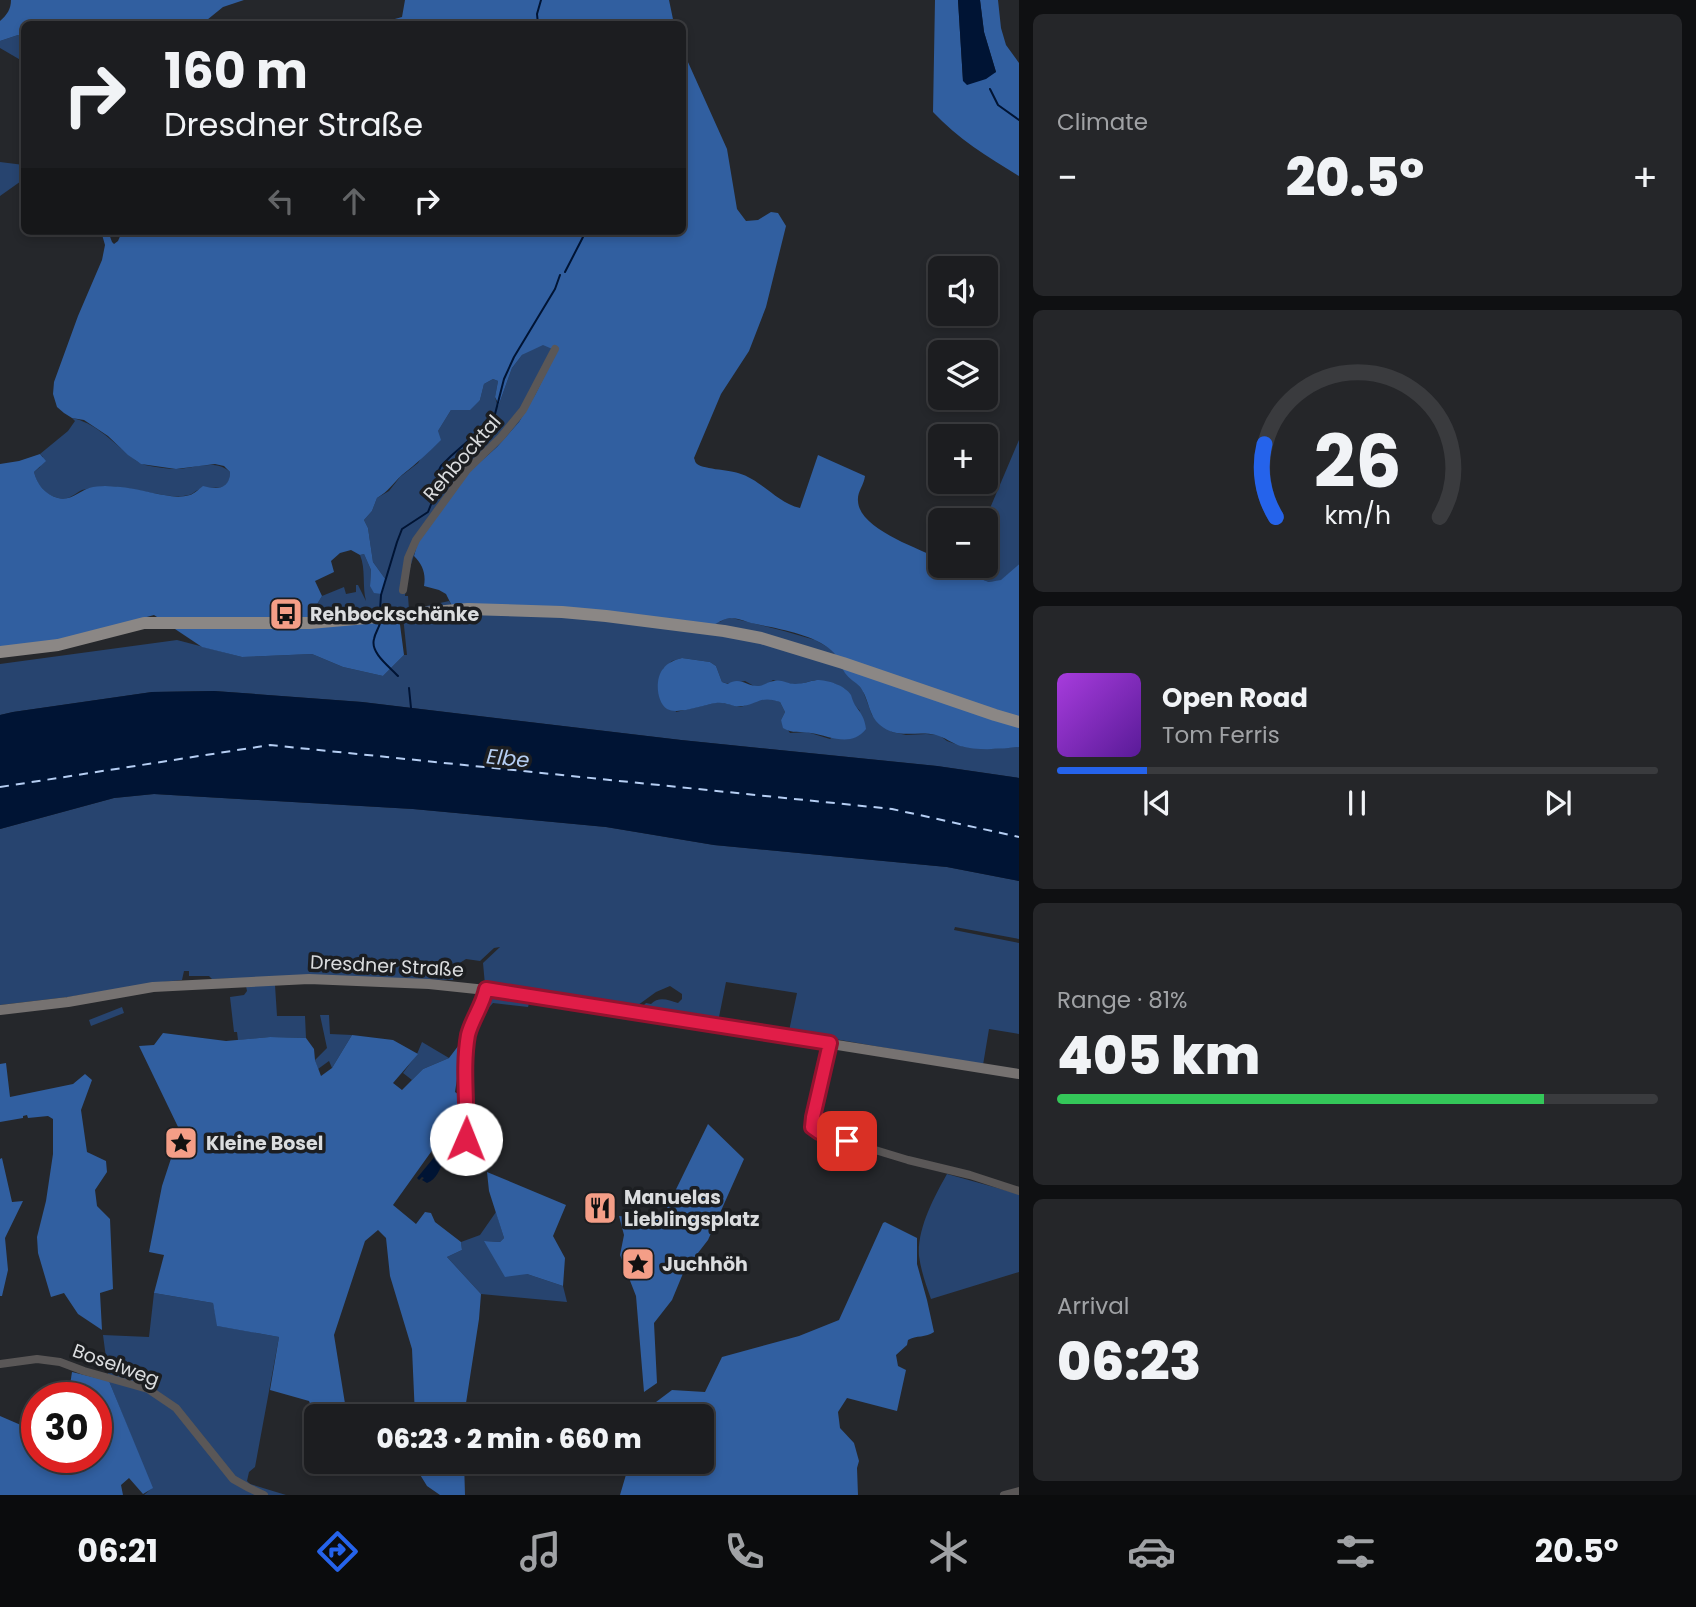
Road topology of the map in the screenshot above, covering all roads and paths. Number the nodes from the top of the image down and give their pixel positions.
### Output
1 (555, 349) dead end
2 (403, 590) dead end
3 (0, 652) edge
4 (1019, 722) edge
5 (486, 989) junction
6 (0, 1010) edge
7 (830, 1043) junction
8 (1019, 1074) edge
9 (466, 1139) dead end
10 (1019, 1191) edge
11 (0, 1364) edge
12 (1019, 1490) edge
13 (264, 1495) edge
14 (1004, 1495) edge

1 - 2 street, Rehbocktal
3 - 4 main road
5 - 6 main road, Dresdner Straße
5 - 7 main road, Dresdner Straße
5 - 9 street
7 - 8 main road, Dresdner Straße
7 - 10 street
11 - 13 street, Boselweg
12 - 14 street

